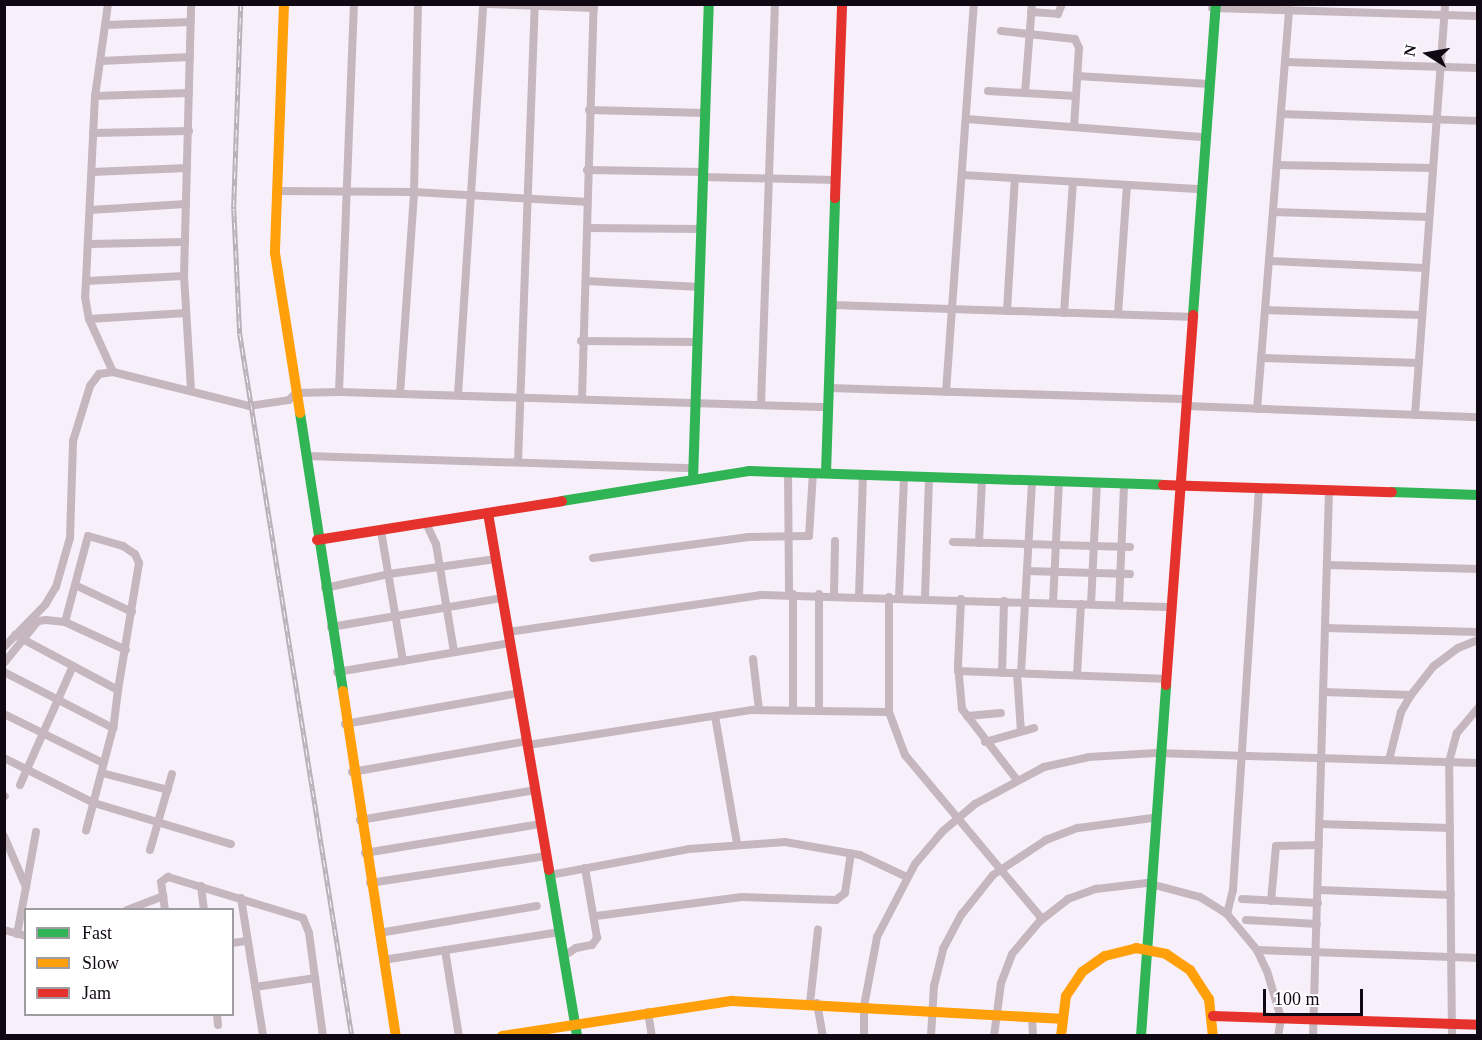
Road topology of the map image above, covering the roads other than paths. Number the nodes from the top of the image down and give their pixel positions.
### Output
1 (108, 4) edge
2 (191, 4) edge
3 (284, 4) edge
4 (354, 4) edge
5 (418, 4) edge
6 (483, 4) edge
7 (488, 4) edge
8 (709, 4) edge
9 (775, 4) edge
10 (842, 4) edge
11 (974, 4) edge
12 (1062, 4) edge
13 (1444, 4) edge
14 (594, 6) edge
15 (1214, 6) edge
16 (535, 8) junction
17 (1031, 8) edge
18 (1328, 8) edge
19 (1289, 10) junction
20 (1444, 15) junction
21 (1478, 16) edge
22 (191, 22) junction
23 (105, 25) junction
24 (1001, 31) dead end
25 (1029, 33) junction
26 (190, 57) junction
27 (100, 61) junction
28 (1285, 62) junction
29 (1440, 67) junction
30 (1478, 68) edge
31 (1077, 76) junction
32 (1207, 84) junction
33 (988, 91) dead end
34 (189, 93) junction
35 (1025, 93) junction
36 (95, 96) junction
37 (1076, 96) junction
38 (589, 110) junction
39 (706, 113) junction
40 (1281, 114) junction
41 (966, 119) junction
42 (1436, 119) junction
43 (1478, 120) edge
44 (1074, 127) junction
45 (189, 131) junction
46 (93, 133) junction
47 (1201, 137) junction
48 (1277, 165) junction
49 (187, 168) junction
50 (1433, 168) junction
51 (587, 170) junction
52 (92, 172) junction
53 (704, 175) junction
54 (962, 175) junction
55 (1016, 178) junction
56 (769, 179) junction
57 (836, 180) junction
58 (1073, 182) junction
59 (1127, 185) junction
60 (1197, 189) junction
61 (277, 191) junction
62 (414, 192) junction
63 (347, 193) junction
64 (470, 194) junction
65 (528, 199) junction
66 (585, 202) junction
67 (186, 204) junction
68 (90, 210) junction
69 (1273, 212) junction
70 (1429, 217) junction
71 (588, 228) junction
72 (702, 229) junction
73 (185, 242) junction
74 (90, 244) junction
75 (1269, 261) junction
76 (1425, 268) junction
77 (184, 276) junction
78 (87, 280) junction
79 (586, 281) junction
80 (700, 287) junction
81 (832, 305) junction
82 (952, 309) junction
83 (1265, 310) junction
84 (1006, 311) junction
85 (1064, 312) junction
86 (186, 313) junction
87 (1118, 314) junction
88 (1422, 315) junction
89 (1188, 316) junction
90 (89, 319) junction
91 (581, 340) junction
92 (698, 342) junction
93 (1261, 358) junction
94 (1419, 363) junction
95 (113, 372) junction
96 (829, 388) junction
97 (191, 390) junction
98 (339, 392) junction
99 (946, 392) junction
100 (296, 393) junction
101 (400, 394) junction
102 (458, 395) junction
103 (520, 396) junction
104 (582, 398) junction
105 (696, 402) junction
106 (1185, 402) junction
107 (761, 404) junction
108 (828, 407) junction
109 (1257, 409) junction
110 (1415, 415) junction
111 (1478, 417) edge
112 (306, 456) junction
113 (518, 462) junction
114 (693, 468) junction
115 (788, 472) junction
116 (813, 473) junction
117 (826, 474) junction
118 (863, 475) junction
119 (904, 476) junction
120 (929, 477) junction
121 (982, 479) junction
122 (693, 480) junction
123 (1032, 480) junction
124 (1059, 481) junction
125 (1097, 482) junction
126 (1124, 484) junction
127 (1178, 485) junction
128 (1259, 488) junction
129 (1329, 490) junction
130 (1478, 495) edge
131 (488, 513) junction
132 (426, 523) junction
133 (381, 531) junction
134 (789, 536) junction
135 (317, 540) junction
136 (836, 540) dead end
137 (953, 542) dead end
138 (978, 543) junction
139 (1029, 544) junction
140 (1056, 545) junction
141 (1094, 546) junction
142 (1125, 547) junction
143 (593, 558) dead end
144 (496, 559) junction
145 (1327, 565) junction
146 (440, 568) junction
147 (1478, 568) edge
148 (1027, 571) junction
149 (1054, 572) junction
150 (1092, 573) junction
151 (389, 574) junction
152 (1120, 574) junction
153 (1130, 574) dead end
154 (75, 585) junction
155 (325, 588) junction
156 (791, 594) junction
157 (819, 594) junction
158 (834, 595) junction
159 (859, 596) junction
160 (889, 597) junction
161 (900, 597) junction
162 (502, 598) junction
163 (925, 598) junction
164 (961, 599) junction
165 (1004, 601) junction
166 (1025, 602) junction
167 (1053, 603) junction
168 (1081, 604) junction
169 (1091, 604) junction
170 (1119, 605) junction
171 (1167, 607) junction
172 (446, 608) junction
173 (132, 612) junction
174 (395, 616) junction
175 (66, 622) junction
176 (331, 627) junction
177 (1325, 628) junction
178 (1478, 632) edge
179 (509, 637) junction
180 (18, 638) junction
181 (1478, 640) edge
182 (4, 648) edge
183 (126, 650) junction
184 (454, 651) junction
185 (753, 659) dead end
186 (403, 661) junction
187 (4, 663) edge
188 (73, 666) junction
189 (958, 671) junction
190 (4, 672) edge
191 (337, 672) junction
192 (1002, 673) junction
193 (1019, 673) junction
194 (1077, 675) junction
195 (1162, 679) junction
196 (118, 690) junction
197 (1323, 692) junction
198 (519, 693) junction
199 (1411, 695) junction
200 (57, 700) junction
201 (1478, 708) edge
202 (793, 709) junction
203 (759, 710) junction
204 (819, 710) junction
205 (889, 712) junction
206 (1001, 713) dead end
207 (4, 714) edge
208 (716, 716) junction
209 (967, 716) junction
210 (345, 724) junction
211 (113, 728) junction
212 (1034, 728) dead end
213 (1021, 731) junction
214 (42, 733) junction
215 (986, 742) junction
216 (527, 743) junction
217 (1159, 753) junction
218 (1240, 756) junction
219 (4, 758) edge
220 (1322, 758) junction
221 (1389, 760) junction
222 (1449, 762) junction
223 (1478, 763) edge
224 (104, 764) junction
225 (26, 768) junction
226 (352, 772) junction
227 (102, 773) junction
228 (172, 774) dead end
229 (1017, 780) junction
230 (20, 785) dead end
231 (168, 790) junction
232 (535, 790) junction
233 (94, 803) junction
234 (1152, 818) junction
235 (360, 820) junction
236 (957, 820) junction
237 (158, 824) junction
238 (541, 824) junction
239 (1320, 824) junction
240 (1450, 828) junction
241 (86, 831) dead end
242 (36, 832) dead end
243 (4, 836) edge
244 (231, 844) dead end
245 (736, 844) junction
246 (1319, 845) junction
247 (150, 850) dead end
248 (365, 853) junction
249 (851, 853) junction
250 (546, 856) junction
251 (585, 868) junction
252 (1000, 870) junction
253 (550, 875) junction
254 (907, 877) junction
255 (370, 884) junction
256 (1149, 884) junction
257 (201, 886) junction
258 (26, 887) junction
259 (1318, 890) junction
260 (1451, 895) junction
261 (163, 896) junction
262 (240, 898) junction
263 (1242, 899) dead end
264 (1271, 901) junction
265 (1318, 903) junction
266 (537, 906) dead end
267 (130, 908) edge
268 (165, 908) edge
269 (204, 908) edge
270 (1227, 914) junction
271 (596, 916) junction
272 (1042, 919) junction
273 (1246, 920) dead end
274 (1317, 924) junction
275 (818, 929) dead end
276 (4, 930) edge
277 (560, 932) junction
278 (379, 933) junction
279 (21, 935) edge
280 (247, 941) junction
281 (234, 943) edge
282 (1144, 949) junction
283 (445, 950) junction
284 (1257, 950) junction
285 (1316, 952) junction
286 (564, 956) junction
287 (1452, 957) junction
288 (1478, 958) edge
289 (383, 960) junction
290 (315, 978) junction
291 (255, 987) junction
292 (813, 1003) junction
293 (864, 1006) junction
294 (931, 1011) junction
295 (648, 1012) junction
296 (994, 1015) junction
297 (217, 1016) edge
298 (1213, 1016) junction
299 (1032, 1017) junction
300 (1281, 1018) junction
301 (1061, 1019) junction
302 (1314, 1020) junction
303 (218, 1025) dead end
304 (1478, 1025) edge
305 (576, 1030) edge
306 (1453, 1030) edge
307 (263, 1035) edge
308 (323, 1035) edge
309 (396, 1035) edge
310 (459, 1035) edge
311 (502, 1035) edge
312 (652, 1035) edge
313 (823, 1035) edge
314 (864, 1035) edge
315 (932, 1035) edge
316 (994, 1035) edge
317 (1033, 1035) edge
318 (1061, 1035) edge
319 (1136, 1035) edge
320 (1141, 1035) edge
321 (1213, 1035) edge
322 (1278, 1035) edge
323 (1313, 1035) edge

1 - 23 street
2 - 22 street
3 - 61 street
4 - 63 street
5 - 62 street
6 - 64 street
7 - 16 street
8 - 39 street
9 - 56 street
10 - 57 street
11 - 41 street
12 - 17 street
13 - 20 street
14 - 16 street
14 - 38 street
15 - 19 street
15 - 32 street
16 - 65 street
17 - 25 street
18 - 19 street
18 - 20 street
19 - 28 street
20 - 21 street
20 - 29 street
22 - 23 street
22 - 26 street
23 - 27 street
24 - 25 street
25 - 31 street
25 - 35 street
26 - 27 street
26 - 34 street
27 - 36 street
28 - 29 street
28 - 40 street
29 - 30 street
29 - 42 street
31 - 32 street
31 - 37 street
32 - 47 street
32 - 106 street
33 - 35 street
34 - 36 street
34 - 45 street
35 - 37 street
36 - 46 street
37 - 44 street
38 - 39 street
38 - 51 street
39 - 53 street
40 - 42 street
40 - 48 street
41 - 44 street
41 - 54 street
42 - 43 street
42 - 50 street
44 - 47 street
45 - 46 street
45 - 49 street
46 - 52 street
47 - 60 street
48 - 50 street
48 - 69 street
49 - 52 street
49 - 67 street
50 - 70 street
51 - 53 street
51 - 66 street
52 - 68 street
53 - 56 street
53 - 72 street
54 - 55 street
54 - 82 street
55 - 58 street
55 - 84 street
56 - 57 street
56 - 107 street
57 - 81 street
58 - 59 street
58 - 85 street
59 - 60 street
59 - 87 street
60 - 89 street
61 - 63 street
61 - 100 street
62 - 63 street
62 - 64 street
62 - 101 street
63 - 98 street
64 - 65 street
64 - 102 street
65 - 66 street
65 - 103 street
66 - 71 street
67 - 68 street
67 - 73 street
68 - 74 street
69 - 70 street
69 - 75 street
70 - 76 street
71 - 72 street
71 - 79 street
72 - 80 street
73 - 74 street
73 - 77 street
74 - 78 street
75 - 76 street
75 - 83 street
76 - 88 street
77 - 78 street
77 - 86 street
78 - 90 street
79 - 80 street
79 - 91 street
80 - 92 street
81 - 82 street
81 - 96 street
82 - 84 street
82 - 99 street
83 - 88 street
83 - 93 street
84 - 85 street
85 - 87 street
86 - 90 street
86 - 97 street
87 - 89 street
88 - 94 street
89 - 106 street
90 - 95 street
91 - 92 street
91 - 104 street
92 - 105 street
93 - 94 street
93 - 109 street
94 - 110 street
95 - 97 street
95 - 180 street
96 - 99 street
96 - 108 street
97 - 100 street
98 - 100 street
98 - 101 street
99 - 106 street
100 - 112 street
101 - 102 street
102 - 103 street
103 - 104 street
103 - 113 street
104 - 105 street
105 - 107 street
105 - 114 street
106 - 109 street
106 - 127 street
107 - 108 street
108 - 117 street
109 - 110 street
110 - 111 street
112 - 113 street
112 - 135 street
113 - 114 street
114 - 122 street
115 - 116 street
115 - 122 street
115 - 134 street
116 - 117 street
116 - 134 street
117 - 118 street
118 - 119 street
118 - 159 street
119 - 120 street
119 - 161 street
120 - 121 street
120 - 163 street
121 - 123 street
121 - 138 street
122 - 131 street
123 - 124 street
123 - 139 street
124 - 125 street
124 - 140 street
125 - 126 street
125 - 141 street
126 - 127 street
126 - 142 street
127 - 128 street
127 - 171 street
127 - 217 street
128 - 129 street
128 - 218 street
129 - 130 street
129 - 145 street
131 - 132 street
131 - 144 street
132 - 133 street
132 - 146 street
133 - 135 street
133 - 151 street
134 - 143 street
134 - 156 street
135 - 155 street
136 - 158 street
137 - 138 street
138 - 139 street
139 - 140 street
139 - 148 street
140 - 141 street
140 - 149 street
141 - 142 street
141 - 150 street
142 - 152 street
144 - 146 street
144 - 162 street
145 - 147 street
145 - 177 street
146 - 151 street
146 - 172 street
148 - 149 street
148 - 166 street
149 - 150 street
149 - 167 street
150 - 152 street
150 - 169 street
151 - 155 street
151 - 174 street
152 - 153 street
152 - 170 street
154 - 173 street
154 - 173 street
154 - 175 street
155 - 176 street
156 - 157 street
156 - 179 street
156 - 202 street
157 - 158 street
157 - 204 street
158 - 159 street
159 - 160 street
160 - 161 street
160 - 205 street
161 - 163 street
162 - 172 street
162 - 179 street
163 - 164 street
164 - 165 street
164 - 189 street
165 - 166 street
165 - 192 street
166 - 167 street
166 - 193 street
167 - 168 street
168 - 169 street
168 - 194 street
169 - 170 street
170 - 171 street
171 - 195 street
172 - 174 street
172 - 184 street
173 - 183 street
174 - 176 street
174 - 186 street
175 - 180 street
175 - 183 street
176 - 191 street
177 - 178 street
177 - 197 street
179 - 184 street
179 - 198 street
180 - 182 street
180 - 187 street
180 - 188 street
181 - 199 street
183 - 196 street
184 - 186 street
185 - 203 street
186 - 191 street
188 - 196 street
188 - 200 street
189 - 192 street
189 - 209 street
190 - 200 street
191 - 210 street
192 - 193 street
193 - 194 street
193 - 213 street
194 - 195 street
195 - 217 street
196 - 211 street
197 - 199 street
197 - 220 street
198 - 210 street
198 - 216 street
199 - 221 street
200 - 211 street
200 - 214 street
201 - 222 street
202 - 203 street
202 - 204 street
203 - 208 street
204 - 205 street
205 - 236 street
206 - 209 street
207 - 214 street
208 - 216 street
208 - 245 street
209 - 215 street
210 - 226 street
211 - 224 street
212 - 213 street
213 - 215 street
214 - 224 street
214 - 225 street
215 - 229 street
216 - 226 street
216 - 232 street
217 - 218 street
217 - 229 street
217 - 234 street
217 - 256 street
218 - 220 street
218 - 270 street
219 - 225 street
220 - 221 street
220 - 239 street
221 - 222 street
222 - 223 street
222 - 240 street
224 - 227 street
225 - 230 street
225 - 233 street
226 - 235 street
227 - 231 street
227 - 233 street
228 - 231 street
229 - 236 street
231 - 237 street
232 - 235 street
232 - 238 street
233 - 237 street
233 - 241 street
234 - 252 street
234 - 256 street
235 - 248 street
236 - 252 street
236 - 254 street
237 - 244 street
237 - 247 street
238 - 248 street
238 - 250 street
239 - 240 street
239 - 246 street
240 - 260 street
242 - 258 street
243 - 258 street
245 - 249 street
245 - 251 street
246 - 259 street
246 - 264 street
248 - 255 street
249 - 254 street
249 - 271 street
250 - 253 street
250 - 255 street
251 - 253 street
251 - 271 street
252 - 272 street
252 - 294 street
253 - 277 street
254 - 293 street
255 - 278 street
256 - 270 street
256 - 272 street
256 - 282 street
257 - 261 street
257 - 262 street
257 - 269 street
258 - 279 street
259 - 260 street
259 - 265 street
260 - 287 street
261 - 267 street
261 - 268 street
262 - 280 street
262 - 290 street
263 - 264 street
264 - 265 street
265 - 274 street
266 - 278 street
270 - 284 street
271 - 286 street
272 - 296 street
273 - 274 street
274 - 285 street
275 - 292 street
276 - 279 street
277 - 283 street
277 - 286 street
278 - 289 street
280 - 281 street
280 - 291 street
282 - 298 street
282 - 301 street
282 - 319 street
282 - 320 street
283 - 289 street
283 - 310 street
284 - 285 street
284 - 300 street
285 - 287 street
285 - 302 street
286 - 305 street
287 - 288 street
287 - 306 street
289 - 309 street
290 - 291 street
290 - 308 street
291 - 307 street
292 - 293 street
292 - 295 street
292 - 313 street
293 - 294 street
293 - 314 street
294 - 296 street
294 - 315 street
295 - 305 street
295 - 312 street
296 - 299 street
296 - 316 street
297 - 303 street
298 - 300 street
298 - 321 street
299 - 301 street
299 - 317 street
300 - 302 street
300 - 322 street
301 - 318 street
302 - 306 street
302 - 323 street
304 - 306 street
305 - 311 street

